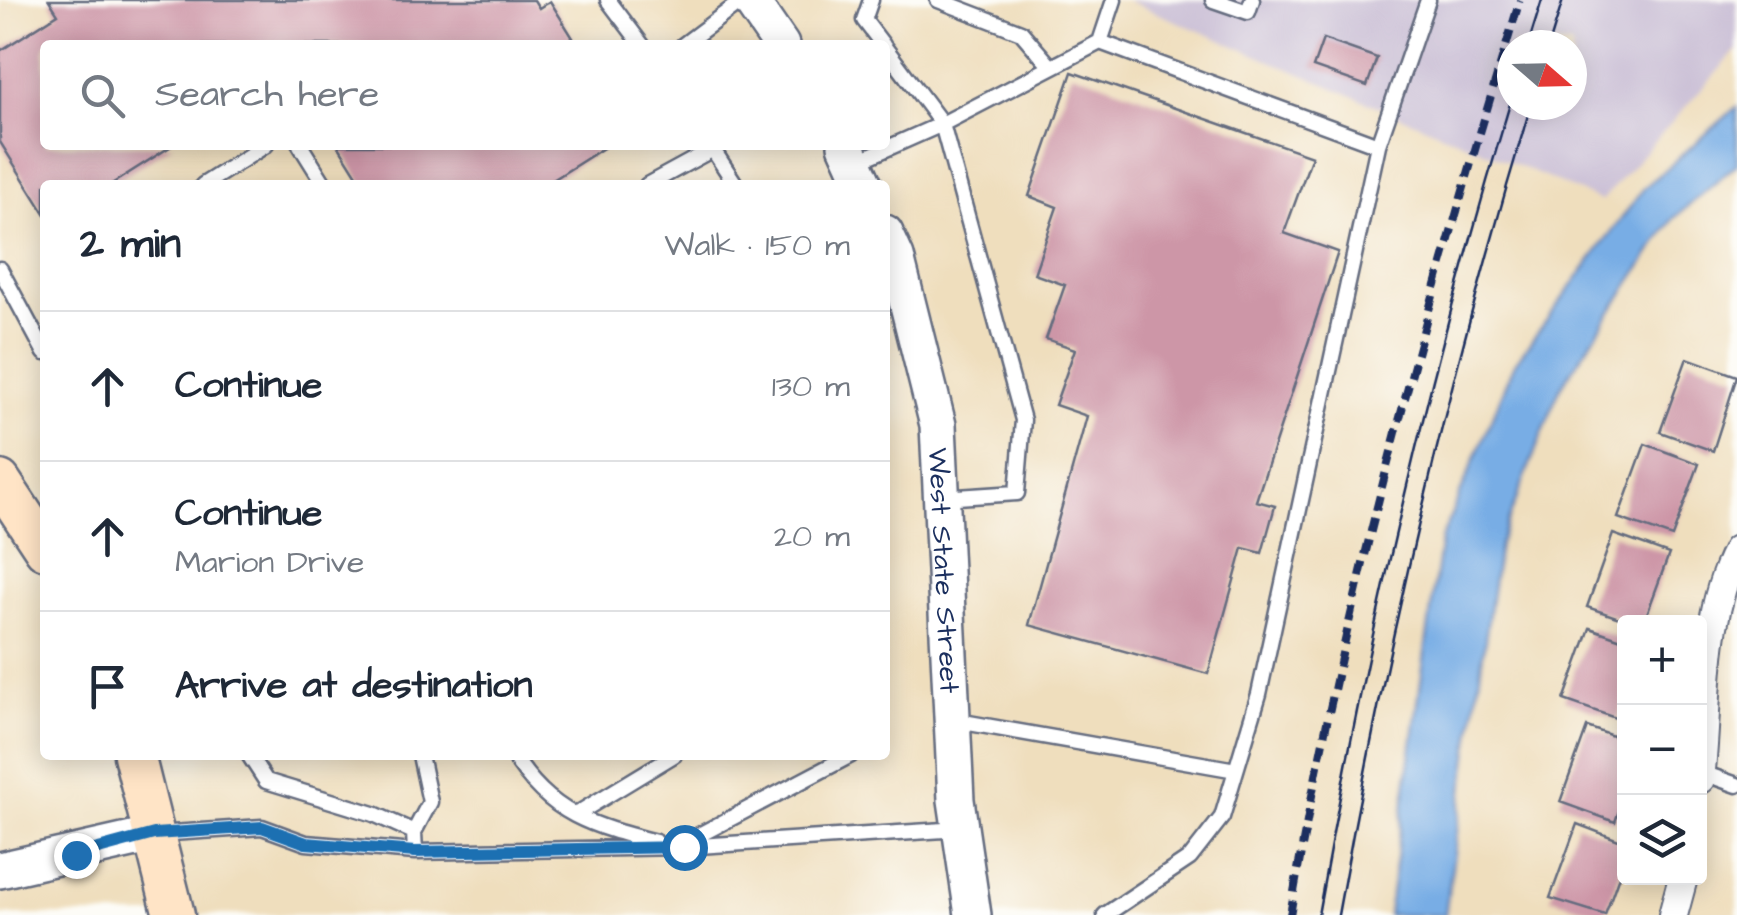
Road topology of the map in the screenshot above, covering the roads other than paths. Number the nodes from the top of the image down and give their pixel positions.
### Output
1 (608, 0) edge
2 (746, 0) edge
3 (872, 0) edge
4 (938, 0) edge
5 (1114, 0) edge
6 (1213, 0) edge
7 (1252, 0) edge
8 (1428, 0) edge
9 (638, 40) edge
10 (690, 40) edge
11 (778, 40) edge
12 (879, 40) edge
13 (1100, 42) junction
14 (890, 54) edge
15 (1051, 67) junction
16 (942, 124) junction
17 (1378, 145) junction
18 (890, 148) edge
19 (258, 150) edge
20 (303, 150) edge
21 (706, 150) edge
22 (713, 150) edge
23 (885, 150) edge
24 (854, 164) edge
25 (211, 180) edge
26 (322, 180) edge
27 (655, 180) edge
28 (733, 180) edge
29 (890, 244) edge
30 (0, 269) edge
31 (40, 344) edge
32 (0, 481) edge
33 (942, 498) junction
34 (40, 541) edge
35 (1734, 562) edge
36 (1705, 705) edge
37 (952, 720) junction
38 (135, 760) edge
39 (253, 760) edge
40 (421, 760) edge
41 (517, 760) edge
42 (666, 760) edge
43 (842, 760) edge
44 (1236, 770) junction
45 (1707, 778) edge
46 (1737, 785) edge
47 (575, 815) junction
48 (960, 830) junction
49 (414, 832) junction
50 (154, 834) junction
51 (677, 847) junction
52 (415, 852) junction
53 (0, 870) edge
54 (1681, 885) edge
55 (174, 915) edge
56 (973, 915) edge
57 (1105, 915) edge
58 (1673, 915) edge

1 - 9 lane
2 - 10 lane
2 - 11 street
3 - 12 lane
4 - 15 lane
5 - 13 lane
6 - 7 lane
8 - 17 lane
13 - 15 lane
13 - 17 lane
14 - 16 lane
15 - 16 lane
16 - 18 lane
16 - 33 lane
17 - 44 lane
19 - 25 lane
20 - 26 lane
21 - 27 lane
22 - 28 lane
23 - 24 lane
29 - 33 street, West State Street
30 - 31 lane
32 - 34 main road
33 - 37 street, West State Street
35 - 36 street
37 - 44 lane
37 - 48 street, West State Street
38 - 50 main road
39 - 49 lane
40 - 49 lane
41 - 47 lane
42 - 47 lane
43 - 51 lane
44 - 57 lane
45 - 46 lane
47 - 51 lane
48 - 51 lane
48 - 56 street, West State Street
49 - 52 lane
50 - 52 lane
50 - 53 street
50 - 55 main road
51 - 52 lane
54 - 58 street

